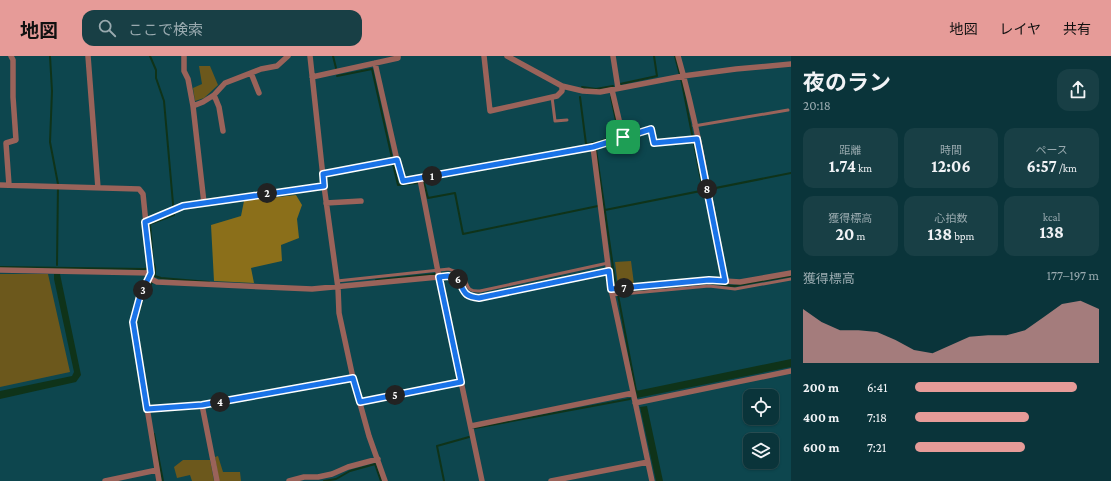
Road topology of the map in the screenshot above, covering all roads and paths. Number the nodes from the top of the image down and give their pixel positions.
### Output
1 (11, 56) edge
2 (88, 56) edge
3 (184, 56) edge
4 (288, 56) edge
5 (310, 56) edge
6 (398, 56) edge
7 (484, 56) edge
8 (507, 56) edge
9 (613, 56) edge
10 (678, 56) edge
11 (375, 63) junction
12 (791, 64) edge
13 (251, 73) junction
14 (681, 76) junction
15 (312, 77) junction
16 (562, 86) junction
17 (615, 89) junction
18 (259, 93) dead end
19 (214, 95) junction
20 (552, 97) junction
21 (193, 106) junction
22 (788, 110) dead end
23 (567, 120) dead end
24 (694, 126) junction
25 (223, 131) dead end
26 (623, 137) junction
27 (697, 139) junction
28 (596, 146) junction
29 (397, 160) junction
30 (323, 174) junction
31 (420, 179) junction
32 (0, 185) edge
33 (9, 185) junction
34 (324, 186) junction
35 (98, 188) junction
36 (361, 201) dead end
37 (204, 203) junction
38 (326, 203) junction
39 (145, 222) junction
40 (608, 263) junction
41 (0, 270) edge
42 (609, 271) junction
43 (791, 272) edge
44 (438, 274) junction
45 (150, 276) junction
46 (791, 279) edge
47 (337, 281) junction
48 (725, 281) junction
49 (338, 288) junction
50 (614, 288) junction
51 (614, 295) junction
52 (791, 371) edge
53 (353, 378) junction
54 (461, 382) junction
55 (633, 393) junction
56 (360, 402) junction
57 (641, 402) junction
58 (202, 405) junction
59 (150, 409) junction
60 (471, 426) junction
61 (378, 459) junction
62 (648, 462) junction
63 (157, 470) junction
64 (105, 481) edge
65 (159, 481) edge
66 (217, 481) edge
67 (289, 481) edge
68 (385, 481) edge
69 (482, 481) edge
70 (551, 481) edge
71 (652, 481) edge

1 - 33 street
2 - 35 street
3 - 21 street
4 - 13 street
5 - 15 street
6 - 11 street
7 - 20 street
8 - 16 street
9 - 17 street
10 - 14 street
11 - 15 street
11 - 29 street
12 - 14 street
13 - 18 street
13 - 19 street
14 - 17 street
14 - 24 street
15 - 30 street
16 - 17 street
16 - 20 street
17 - 26 street
19 - 21 street
19 - 25 street
20 - 23 lane
21 - 37 street
22 - 24 lane
24 - 27 street
26 - 27 street
26 - 28 street
27 - 48 street
28 - 31 street
28 - 40 street
29 - 30 street
29 - 31 street
30 - 34 street
31 - 44 street
32 - 33 street
33 - 35 street
34 - 37 street
34 - 38 street
35 - 39 street
36 - 38 street
37 - 39 street
38 - 47 street
39 - 45 street
40 - 42 street
40 - 44 lane
41 - 45 street
42 - 44 street
42 - 50 street
43 - 48 street
44 - 47 lane
44 - 49 street
44 - 54 street
45 - 49 street
45 - 59 street
46 - 51 lane
47 - 49 street
48 - 50 street
49 - 53 street
50 - 51 street
51 - 55 street
52 - 57 street
53 - 56 street
53 - 58 street
54 - 56 street
54 - 60 street
55 - 57 street
55 - 60 street
56 - 61 street
57 - 62 street
58 - 59 street
58 - 66 street
59 - 63 street
60 - 69 street
61 - 67 street
61 - 68 street
62 - 70 street
62 - 71 street
63 - 64 street
63 - 65 street

